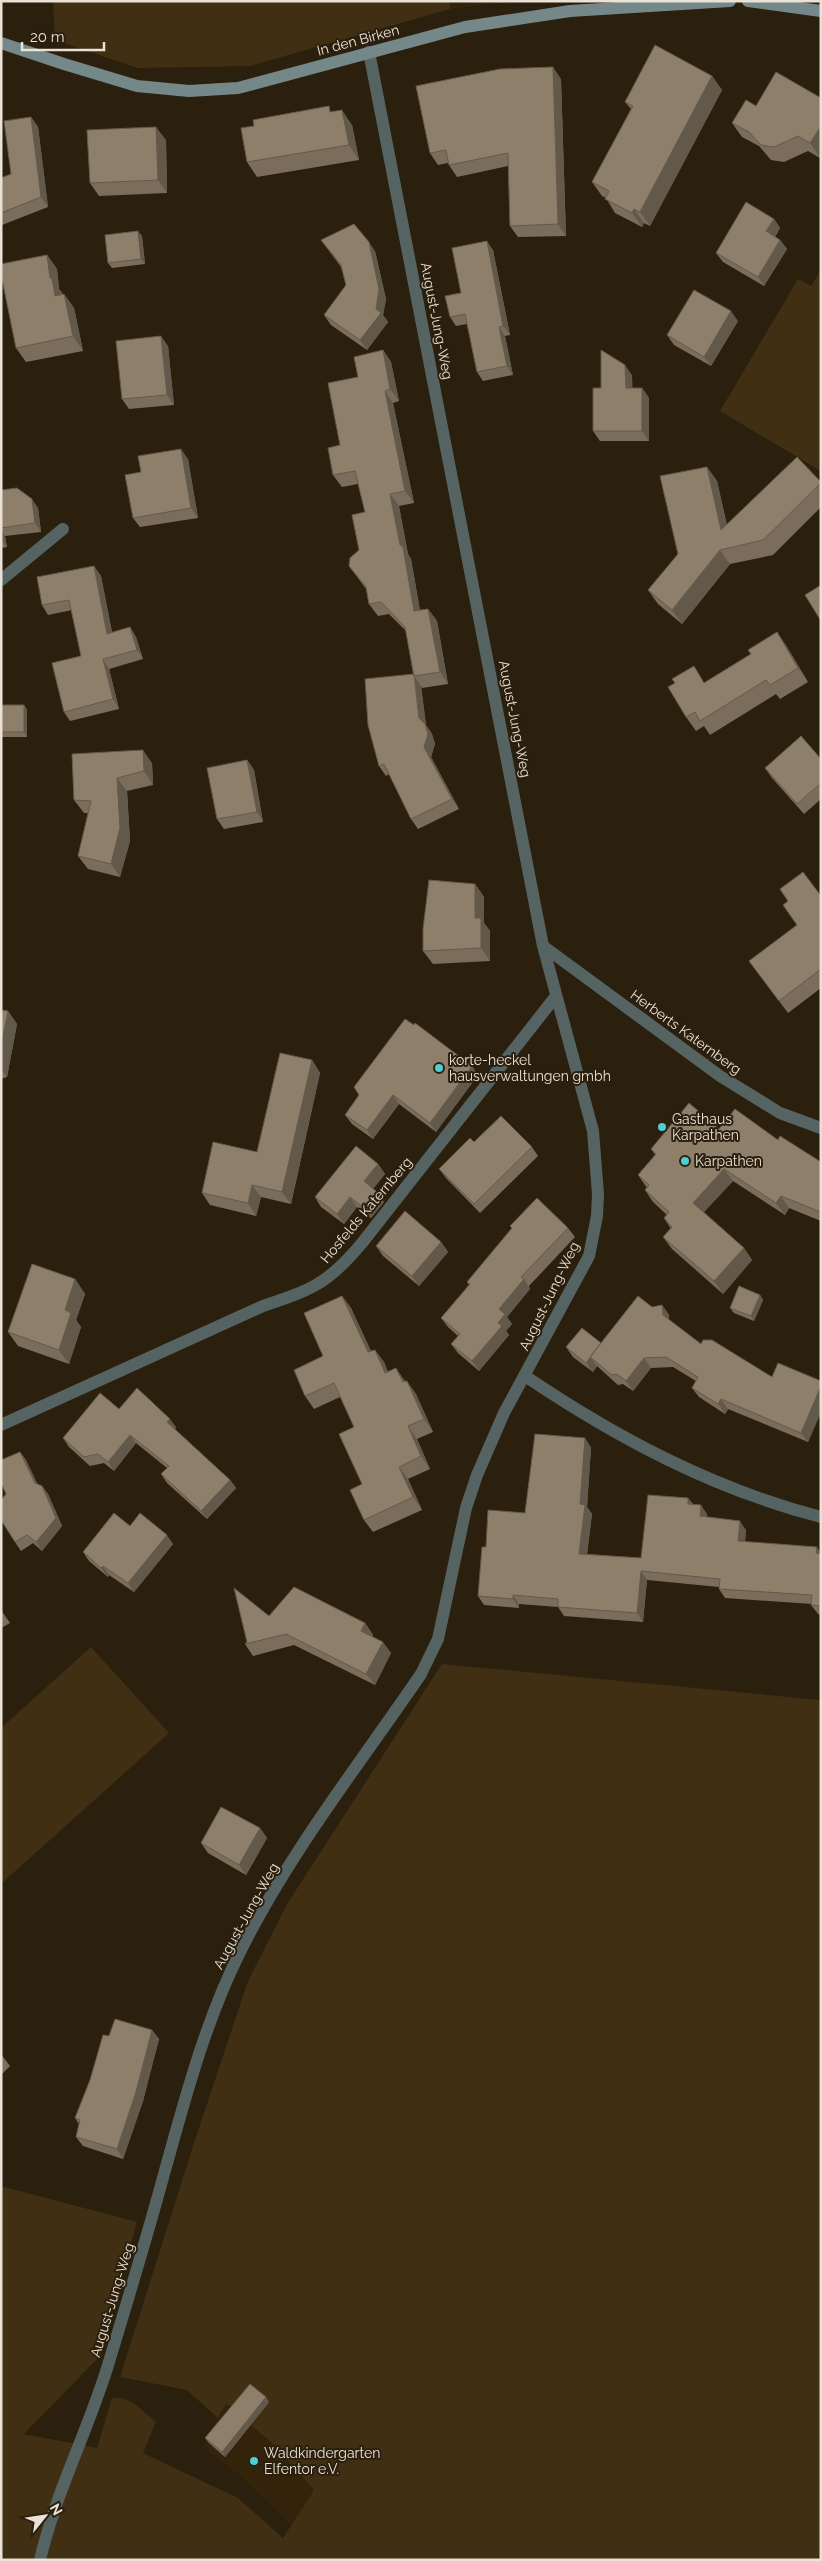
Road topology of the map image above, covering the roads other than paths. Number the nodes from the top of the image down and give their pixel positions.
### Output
1 (730, 1) edge
2 (748, 1) edge
3 (821, 11) edge
4 (1, 43) edge
5 (369, 52) junction
6 (63, 529) dead end
7 (1, 580) edge
8 (543, 946) junction
9 (556, 996) junction
10 (821, 1128) edge
11 (525, 1376) junction
12 (1, 1426) edge
13 (821, 1517) edge
14 (40, 2560) edge

1 - 5 street, In den Birken
2 - 3 street
4 - 5 street, In den Birken
5 - 8 street, August-Jung-Weg
6 - 7 street
8 - 9 street, August-Jung-Weg
8 - 10 street, Herberts Katernberg
9 - 11 street, August-Jung-Weg
9 - 12 street, Hosfelds Katernberg
11 - 13 street
11 - 14 street, August-Jung-Weg

